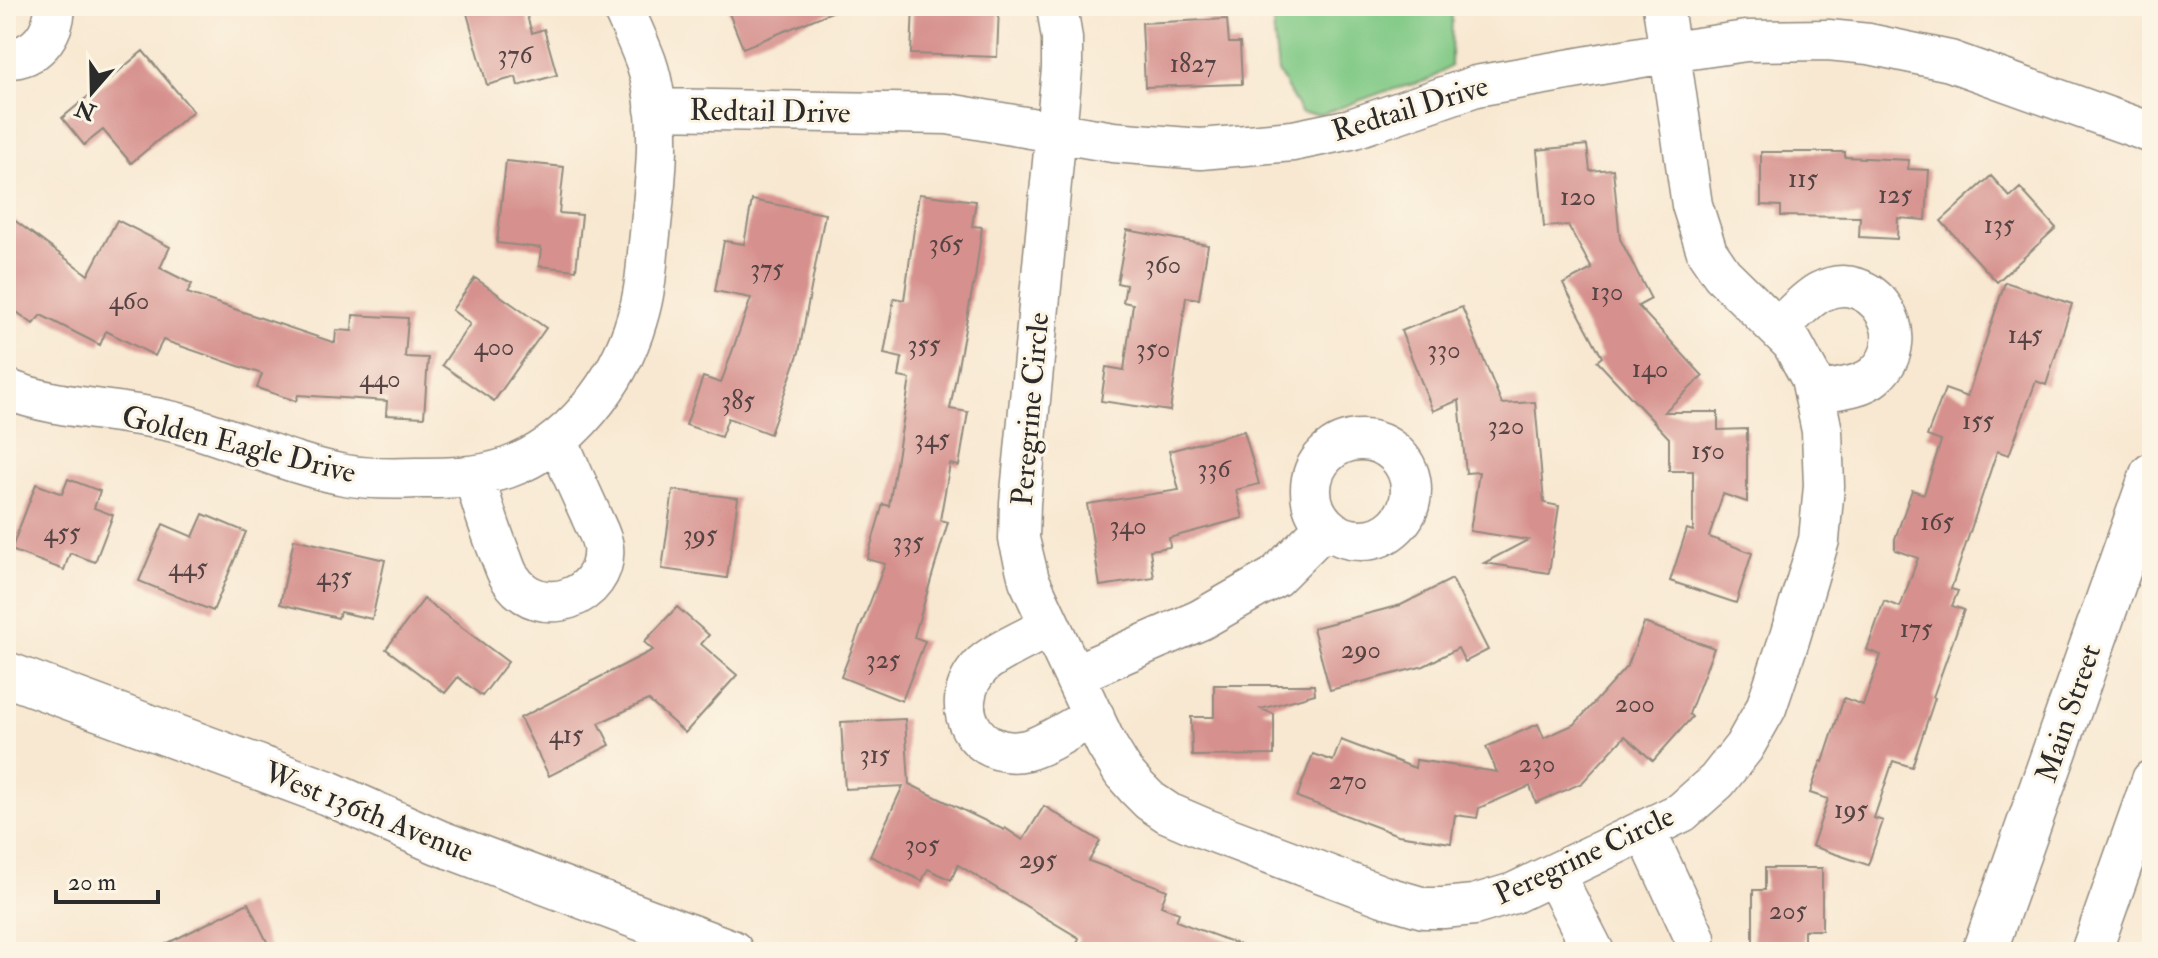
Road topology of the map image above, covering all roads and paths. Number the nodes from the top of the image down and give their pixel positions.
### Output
1 (55, 6) edge
2 (622, 6) edge
3 (1057, 6) edge
4 (1663, 6) edge
5 (1670, 52) junction
6 (6, 58) edge
7 (655, 109) junction
8 (1057, 132) junction
9 (2152, 133) edge
10 (1778, 328) junction
11 (6, 389) edge
12 (1815, 393) junction
13 (558, 441) junction
14 (2152, 475) edge
15 (474, 476) junction
16 (1325, 527) dead end
17 (1050, 626) junction
18 (6, 674) edge
19 (1074, 675) junction
20 (1094, 716) junction
21 (2152, 780) edge
22 (1645, 830) junction
23 (1554, 874) junction
24 (731, 952) edge
25 (1594, 952) edge
26 (1695, 952) edge
27 (1984, 952) edge
28 (2091, 952) edge

1 - 6 street
2 - 7 street, Golden Eagle Drive
3 - 8 street, Peregrine Circle
4 - 5 street, Peregrine Circle
5 - 8 street, Redtail Drive
5 - 9 street, Redtail Drive
5 - 10 street, Peregrine Circle
7 - 8 street, Redtail Drive
7 - 13 street, Golden Eagle Drive
8 - 17 street, Peregrine Circle
10 - 12 street, Peregrine Circle
10 - 12 street
11 - 15 street, Golden Eagle Drive
12 - 22 street, Peregrine Circle
13 - 15 street, Golden Eagle Drive
13 - 15 street
14 - 27 main road, Main Street
16 - 19 street
17 - 19 street, Peregrine Circle
17 - 20 street
18 - 24 main road, West 136th Avenue
19 - 20 street, Peregrine Circle
20 - 23 street, Peregrine Circle
21 - 28 street
22 - 23 street, Peregrine Circle
22 - 26 street
23 - 25 street

